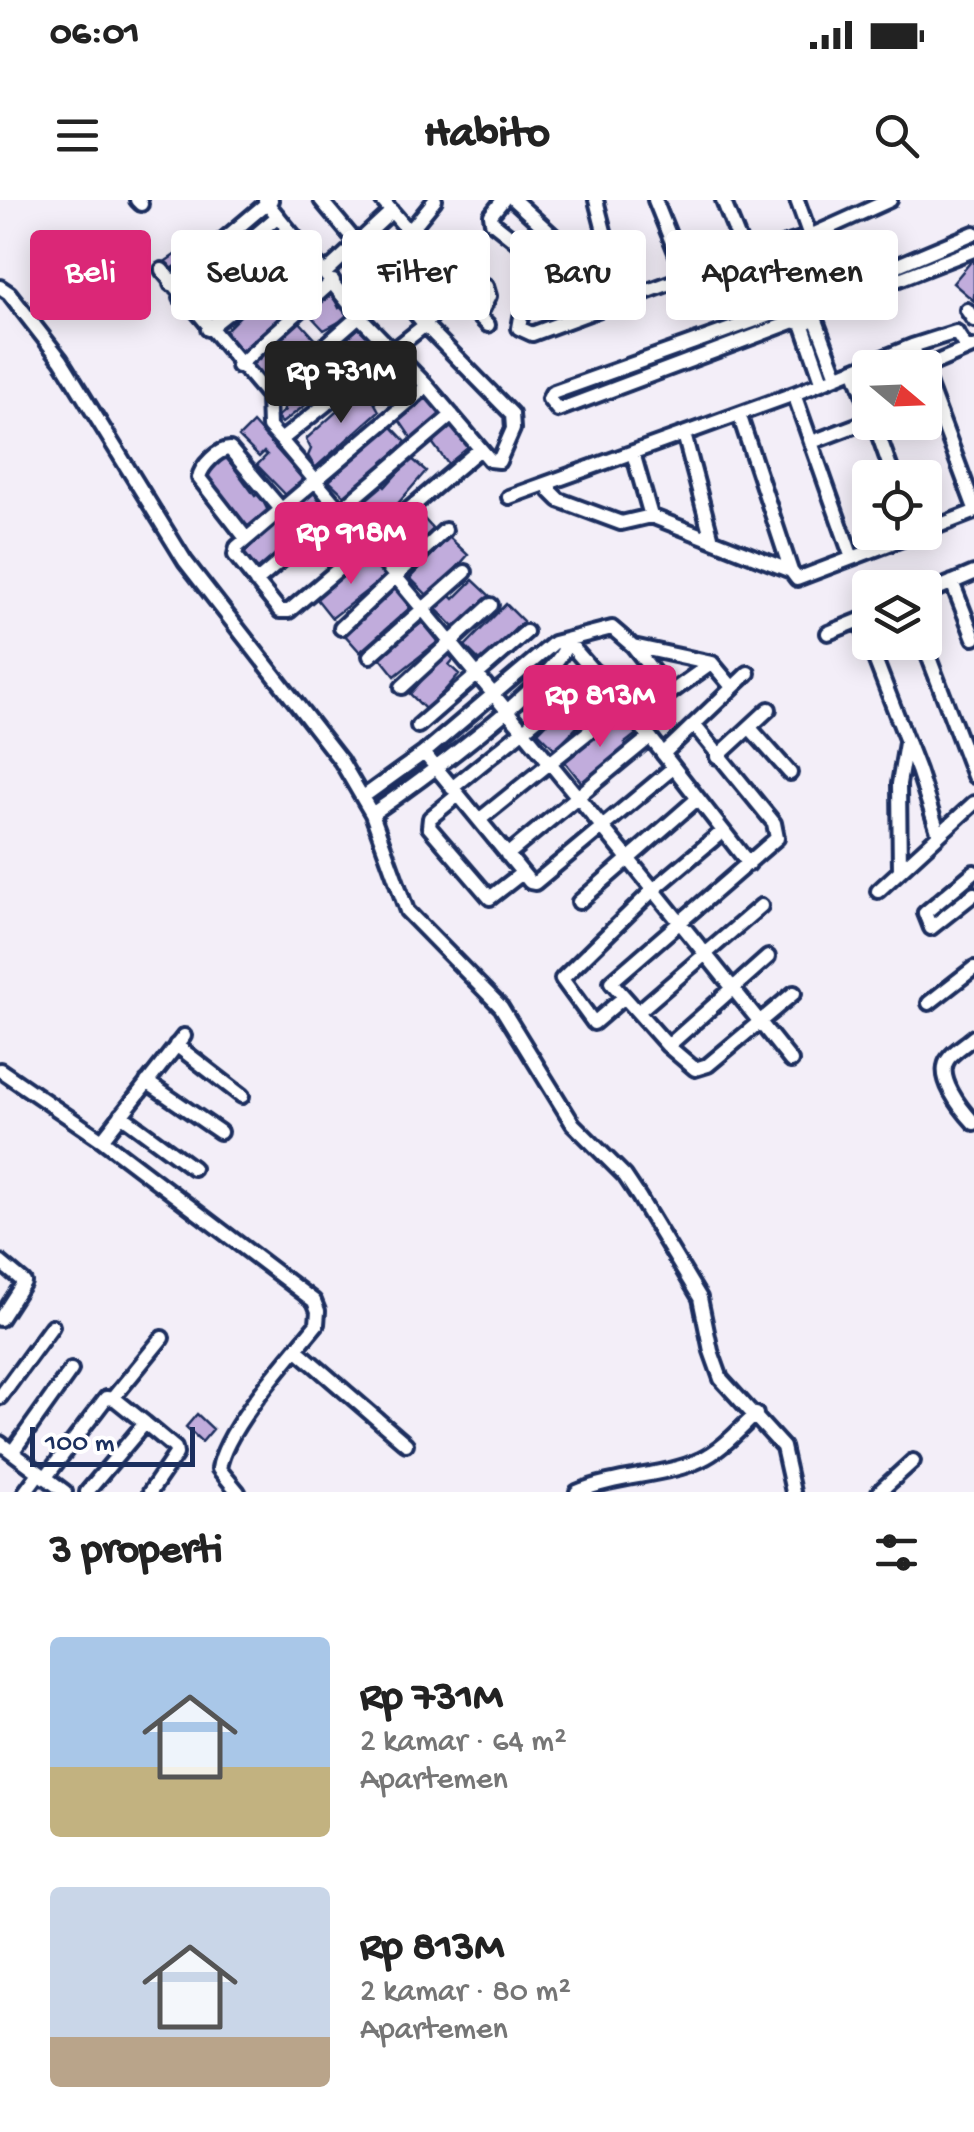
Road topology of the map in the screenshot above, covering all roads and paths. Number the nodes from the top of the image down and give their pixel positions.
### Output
1 (321, 200) edge
2 (435, 200) edge
3 (503, 200) edge
4 (514, 200) edge
5 (596, 200) edge
6 (654, 200) edge
7 (742, 200) edge
8 (797, 200) edge
9 (890, 200) edge
10 (268, 201) edge
11 (724, 204) edge
12 (387, 205) edge
13 (865, 205) edge
14 (278, 216) junction
15 (234, 230) edge
16 (261, 230) edge
17 (290, 230) edge
18 (346, 230) edge
19 (367, 230) edge
20 (408, 230) edge
21 (412, 230) edge
22 (547, 230) edge
23 (604, 230) edge
24 (667, 230) edge
25 (735, 230) edge
26 (808, 230) edge
27 (821, 230) edge
28 (974, 232) edge
29 (510, 237) edge
30 (974, 250) edge
31 (342, 261) edge
32 (322, 267) edge
33 (898, 267) edge
34 (162, 270) dead end
35 (330, 276) junction
36 (898, 277) edge
37 (171, 284) edge
38 (0, 287) edge
39 (342, 293) edge
40 (803, 310) joint
41 (200, 320) edge
42 (220, 320) edge
43 (354, 320) edge
44 (362, 320) edge
45 (421, 320) edge
46 (429, 320) edge
47 (520, 320) edge
48 (567, 320) edge
49 (806, 320) edge
50 (808, 320) edge
51 (425, 325) junction
52 (208, 330) junction
53 (912, 346) junction
54 (970, 348) edge
55 (394, 350) junction
56 (902, 350) edge
57 (914, 350) edge
58 (942, 360) edge
59 (238, 366) junction
60 (852, 370) edge
61 (837, 376) junction
62 (822, 382) junction
63 (427, 386) junction
64 (794, 394) junction
65 (268, 396) junction
66 (739, 414) junction
67 (452, 415) junction
68 (942, 421) edge
69 (852, 428) edge
70 (684, 434) junction
71 (281, 440) junction
72 (812, 442) junction
73 (480, 449) junction
74 (633, 453) junction
75 (316, 480) junction
76 (550, 485) junction
77 (509, 497) dead end
78 (280, 508) junction
79 (974, 509) edge
80 (343, 511) junction
81 (651, 516) junction
82 (942, 523) edge
83 (445, 530) dead end
84 (711, 536) junction
85 (245, 537) junction
86 (370, 542) junction
87 (873, 550) edge
88 (852, 558) junction
89 (791, 570) junction
90 (465, 572) dead end
91 (974, 573) edge
92 (398, 576) junction
93 (256, 582) junction
94 (952, 582) junction
95 (942, 586) edge
96 (490, 605) dead end
97 (425, 608) junction
98 (852, 623) edge
99 (342, 628) dead end
100 (526, 632) dead end
101 (828, 633) dead end
102 (974, 638) edge
103 (568, 642) junction
104 (453, 643) junction
105 (633, 646) junction
106 (370, 656) dead end
107 (879, 660) edge
108 (929, 660) edge
109 (712, 663) junction
110 (594, 672) junction
111 (748, 674) dead end
112 (477, 675) junction
113 (732, 686) junction
114 (402, 687) dead end
115 (493, 694) junction
116 (622, 705) junction
117 (507, 709) junction
118 (769, 709) dead end
119 (418, 726) dead end
120 (694, 726) junction
121 (522, 728) junction
122 (750, 728) junction
123 (650, 737) junction
124 (906, 741) junction
125 (424, 752) junction
126 (663, 754) junction
127 (718, 757) junction
128 (551, 760) junction
129 (437, 768) junction
130 (673, 768) junction
131 (790, 774) dead end
132 (974, 776) edge
133 (455, 792) junction
134 (578, 792) junction
135 (364, 797) junction
136 (696, 800) junction
137 (974, 803) edge
138 (372, 814) junction
139 (478, 820) junction
140 (604, 827) junction
141 (723, 831) junction
142 (939, 836) junction
143 (507, 855) junction
144 (626, 859) junction
145 (749, 864) junction
146 (900, 870) junction
147 (974, 872) edge
148 (522, 873) junction
149 (652, 891) junction
150 (878, 891) dead end
151 (974, 894) edge
152 (579, 902) dead end
153 (761, 906) dead end
154 (680, 923) junction
155 (705, 954) junction
156 (768, 957) dead end
157 (974, 968) edge
158 (732, 987) junction
159 (794, 993) dead end
160 (623, 998) junction
161 (929, 1004) dead end
162 (638, 1012) junction
163 (760, 1021) junction
164 (974, 1037) edge
165 (668, 1046) junction
166 (791, 1060) dead end
167 (0, 1070) edge
168 (147, 1082) junction
169 (242, 1096) dead end
170 (971, 1114) edge
171 (121, 1115) junction
172 (220, 1132) dead end
173 (102, 1140) junction
174 (193, 1168) dead end
175 (0, 1262) edge
176 (0, 1320) edge
177 (52, 1326) dead end
178 (162, 1338) dead end
179 (296, 1350) junction
180 (72, 1370) dead end
181 (0, 1397) edge
182 (113, 1398) junction
183 (756, 1414) junction
184 (145, 1423) junction
185 (0, 1443) edge
186 (406, 1444) dead end
187 (13, 1451) junction
188 (912, 1461) dead end
189 (42, 1475) junction
190 (25, 1492) edge
191 (65, 1492) edge
192 (87, 1492) edge
193 (150, 1492) edge
194 (238, 1492) edge
195 (577, 1492) edge
196 (793, 1492) edge
197 (880, 1492) edge

1 - 18 street
2 - 21 street
3 - 29 street
4 - 22 street
5 - 23 street
6 - 24 street
7 - 11 street
8 - 26 street
9 - 13 street
10 - 14 street
10 - 15 street
11 - 25 street
12 - 19 street
12 - 20 street
13 - 27 street
14 - 16 street
14 - 17 street
28 - 33 street
30 - 36 street
31 - 35 street
32 - 35 street
34 - 37 street
35 - 39 street
35 - 59 street
38 - 135 street
40 - 40 street
41 - 52 street
42 - 52 street
43 - 65 street
44 - 55 street
45 - 51 street
46 - 51 street
47 - 48 street
49 - 62 street
50 - 61 street
51 - 55 street
51 - 73 street
52 - 59 street
53 - 54 street
53 - 56 street
53 - 57 street
54 - 58 street
55 - 63 street
55 - 71 street
59 - 65 street
60 - 61 street
61 - 62 street
62 - 64 street
63 - 67 street
63 - 75 street
64 - 66 street
64 - 72 street
65 - 71 street
66 - 70 street
66 - 89 street
67 - 73 street
67 - 80 street
68 - 79 street
69 - 72 street
70 - 74 street
70 - 84 street
71 - 75 street
72 - 88 street
73 - 86 street
74 - 76 street
74 - 81 street
75 - 78 street
75 - 80 street
76 - 77 street
76 - 81 street
78 - 85 street
78 - 85 street
79 - 82 street
80 - 86 street
80 - 93 street
81 - 84 street
83 - 92 street
84 - 89 street
85 - 93 street
86 - 92 street
86 - 93 street
87 - 88 street
88 - 89 street
90 - 97 street
91 - 94 street
92 - 97 street
92 - 99 street
94 - 95 street
94 - 102 street
96 - 104 street
97 - 104 street
97 - 106 street
98 - 101 street
100 - 112 street
103 - 105 street
103 - 110 street
103 - 115 street
103 - 117 street
104 - 112 street
104 - 114 street
105 - 109 street
105 - 109 street
107 - 124 street
108 - 132 street
109 - 113 street
110 - 116 street
110 - 121 street
111 - 113 street
112 - 115 street
112 - 119 street
113 - 120 street
115 - 117 street
115 - 125 street
116 - 123 street
116 - 128 street
117 - 121 street
117 - 129 street
118 - 122 street
120 - 126 street
120 - 127 street
121 - 128 street
121 - 133 street
122 - 127 street
122 - 131 street
123 - 126 street
123 - 134 street
124 - 142 street
124 - 146 street
125 - 129 street
125 - 135 street
126 - 130 street
127 - 145 street
128 - 134 street
128 - 139 street
129 - 133 street
129 - 138 street
130 - 136 street
130 - 140 street
133 - 139 street
133 - 148 street
134 - 140 street
134 - 143 street
135 - 138 street
136 - 141 street
136 - 144 street
137 - 142 street
138 - 183 street
139 - 143 street
140 - 144 street
140 - 148 street
141 - 145 street
141 - 149 street
142 - 146 street
143 - 148 street
144 - 149 street
144 - 152 street
145 - 154 street
146 - 150 street
147 - 151 street
149 - 154 street
149 - 160 street
153 - 155 street
154 - 155 street
154 - 160 street
155 - 158 street
155 - 162 street
156 - 158 street
157 - 161 street
158 - 163 street
158 - 165 street
159 - 163 street
160 - 162 street
162 - 165 street
163 - 165 street
163 - 166 street
164 - 170 street
167 - 173 street
168 - 169 street
168 - 171 street
168 - 172 street
171 - 173 street
171 - 174 street
173 - 179 street
175 - 176 street
177 - 181 street
178 - 182 street
179 - 186 street
179 - 194 street
180 - 187 street
182 - 184 street
182 - 189 street
183 - 195 street
183 - 196 street
184 - 192 street
184 - 193 street
185 - 187 street
187 - 189 street
188 - 197 street
189 - 190 street
189 - 191 street

